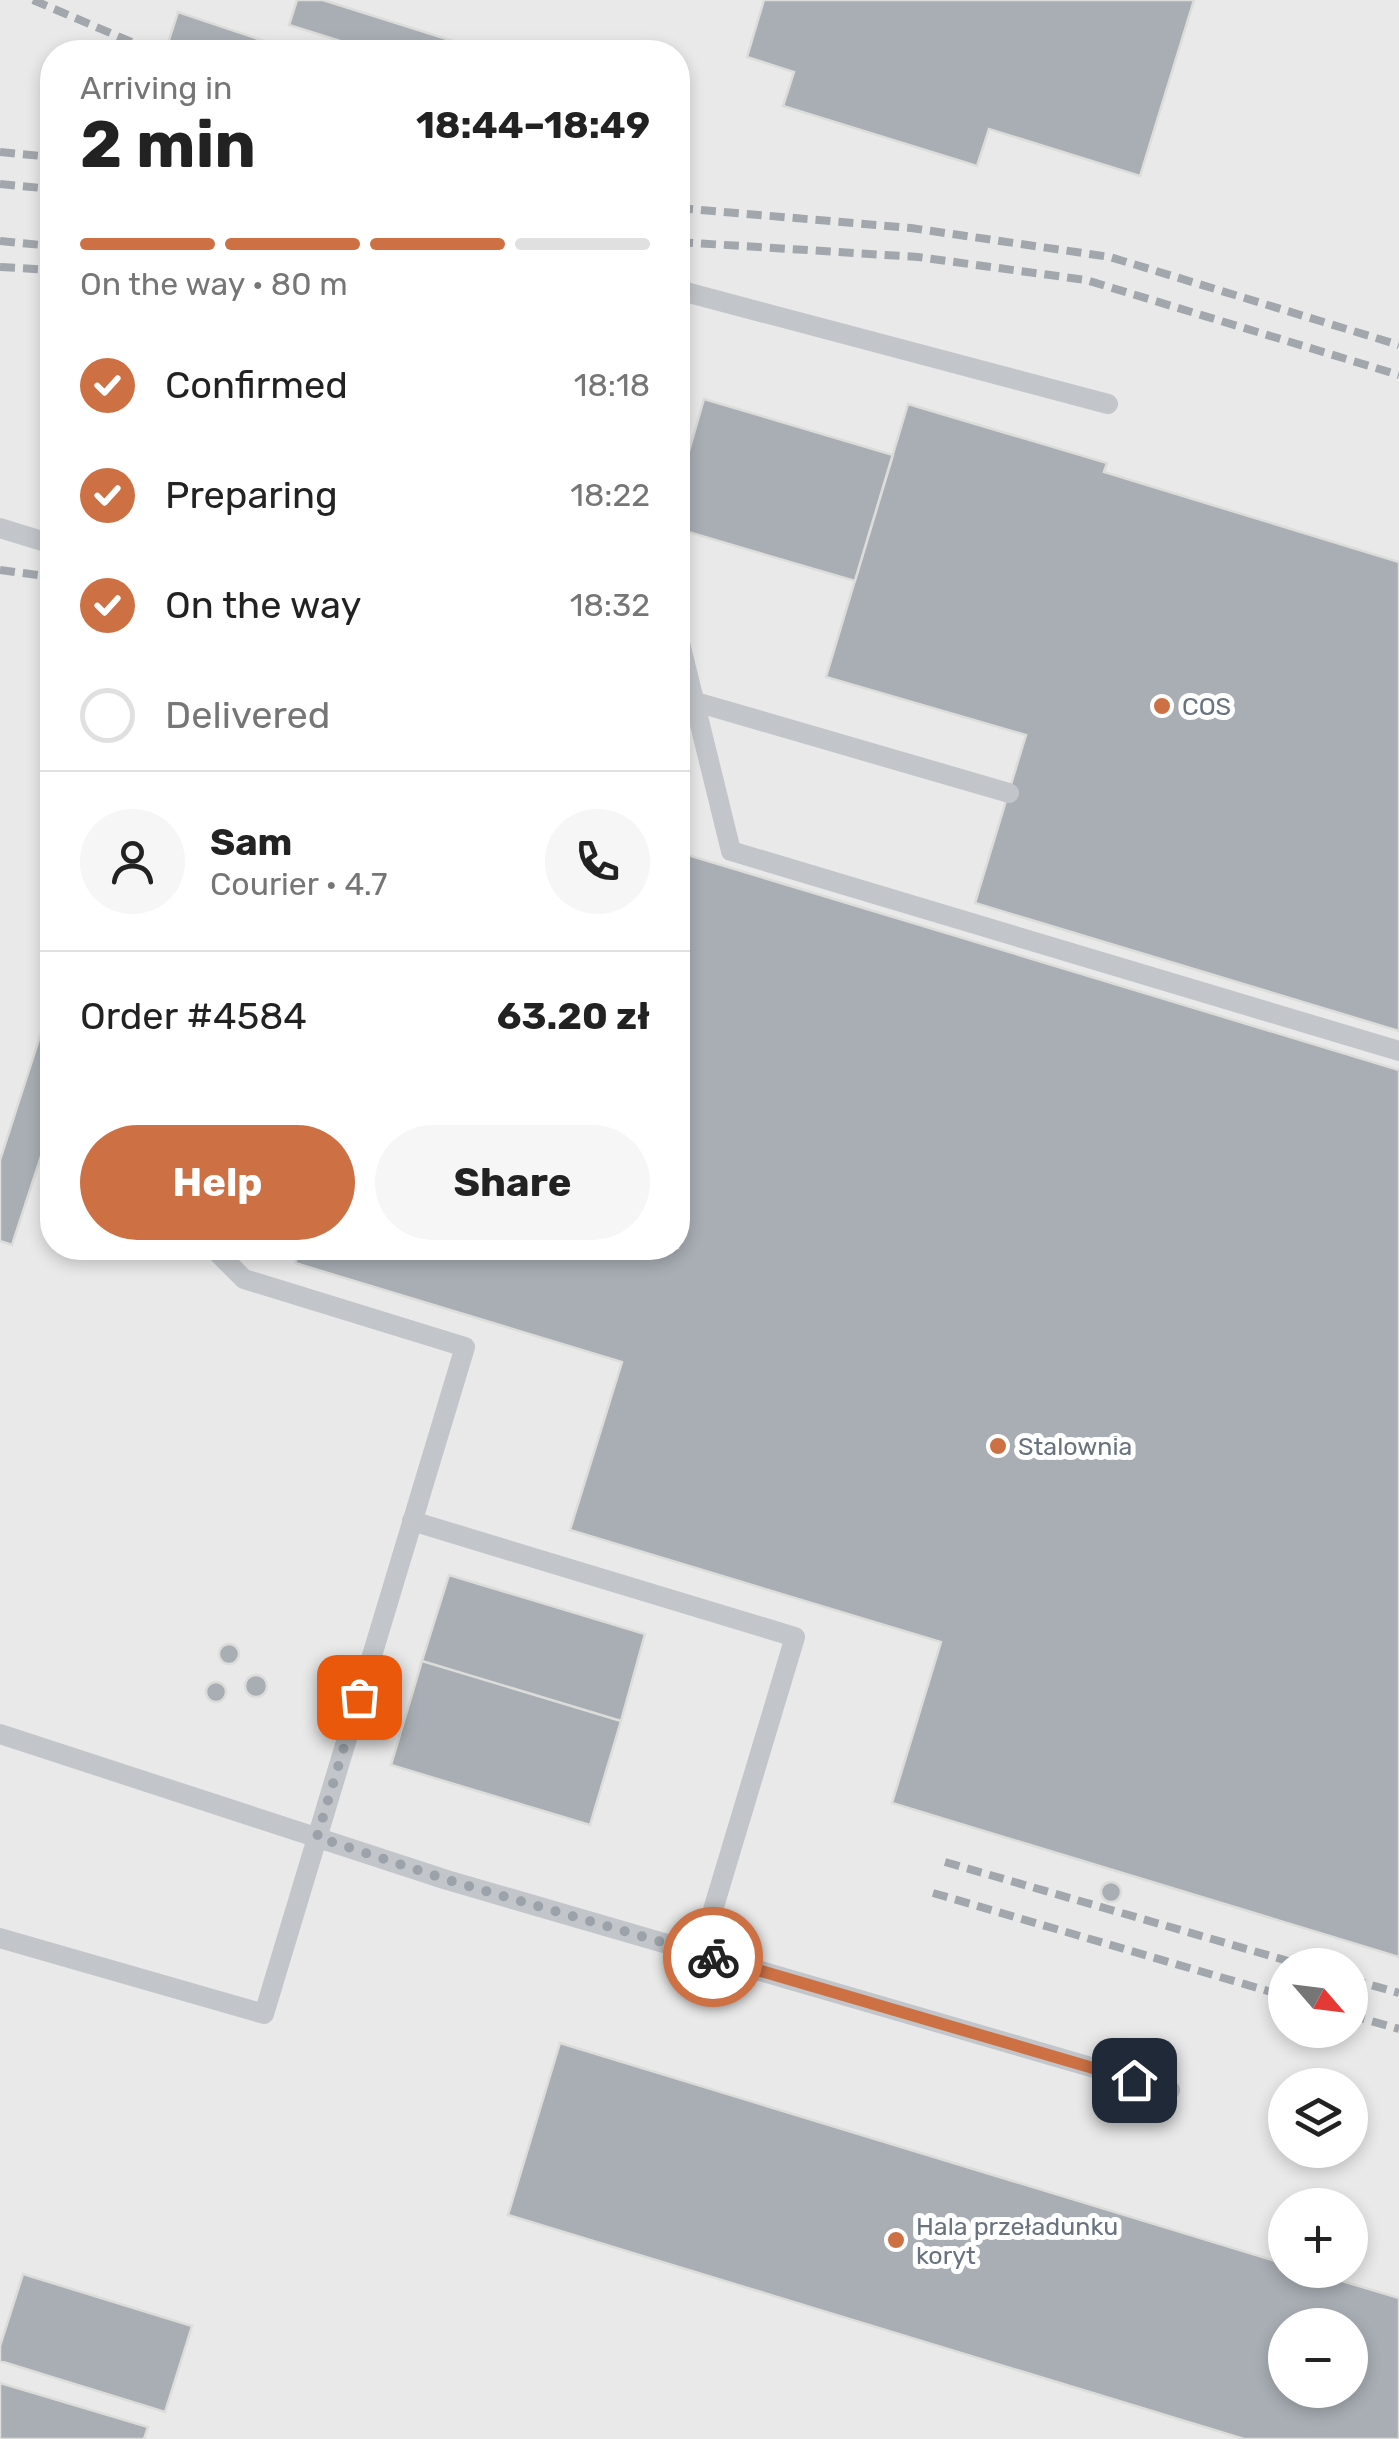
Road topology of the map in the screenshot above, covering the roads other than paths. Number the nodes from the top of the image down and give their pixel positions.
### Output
1 (690, 293) edge
2 (1108, 404) dead end
3 (0, 528) edge
4 (40, 540) edge
5 (690, 703) edge
6 (690, 712) edge
7 (1008, 793) dead end
8 (1399, 1052) edge
9 (225, 1260) edge
10 (412, 1521) junction
11 (0, 1734) edge
12 (317, 1837) junction
13 (0, 1938) edge
14 (700, 1954) junction
15 (1170, 2090) dead end

1 - 2 lane
3 - 4 lane
5 - 7 lane
6 - 8 lane
9 - 10 lane
10 - 12 lane
10 - 14 lane
11 - 12 lane
12 - 13 lane
12 - 14 lane
14 - 15 lane

